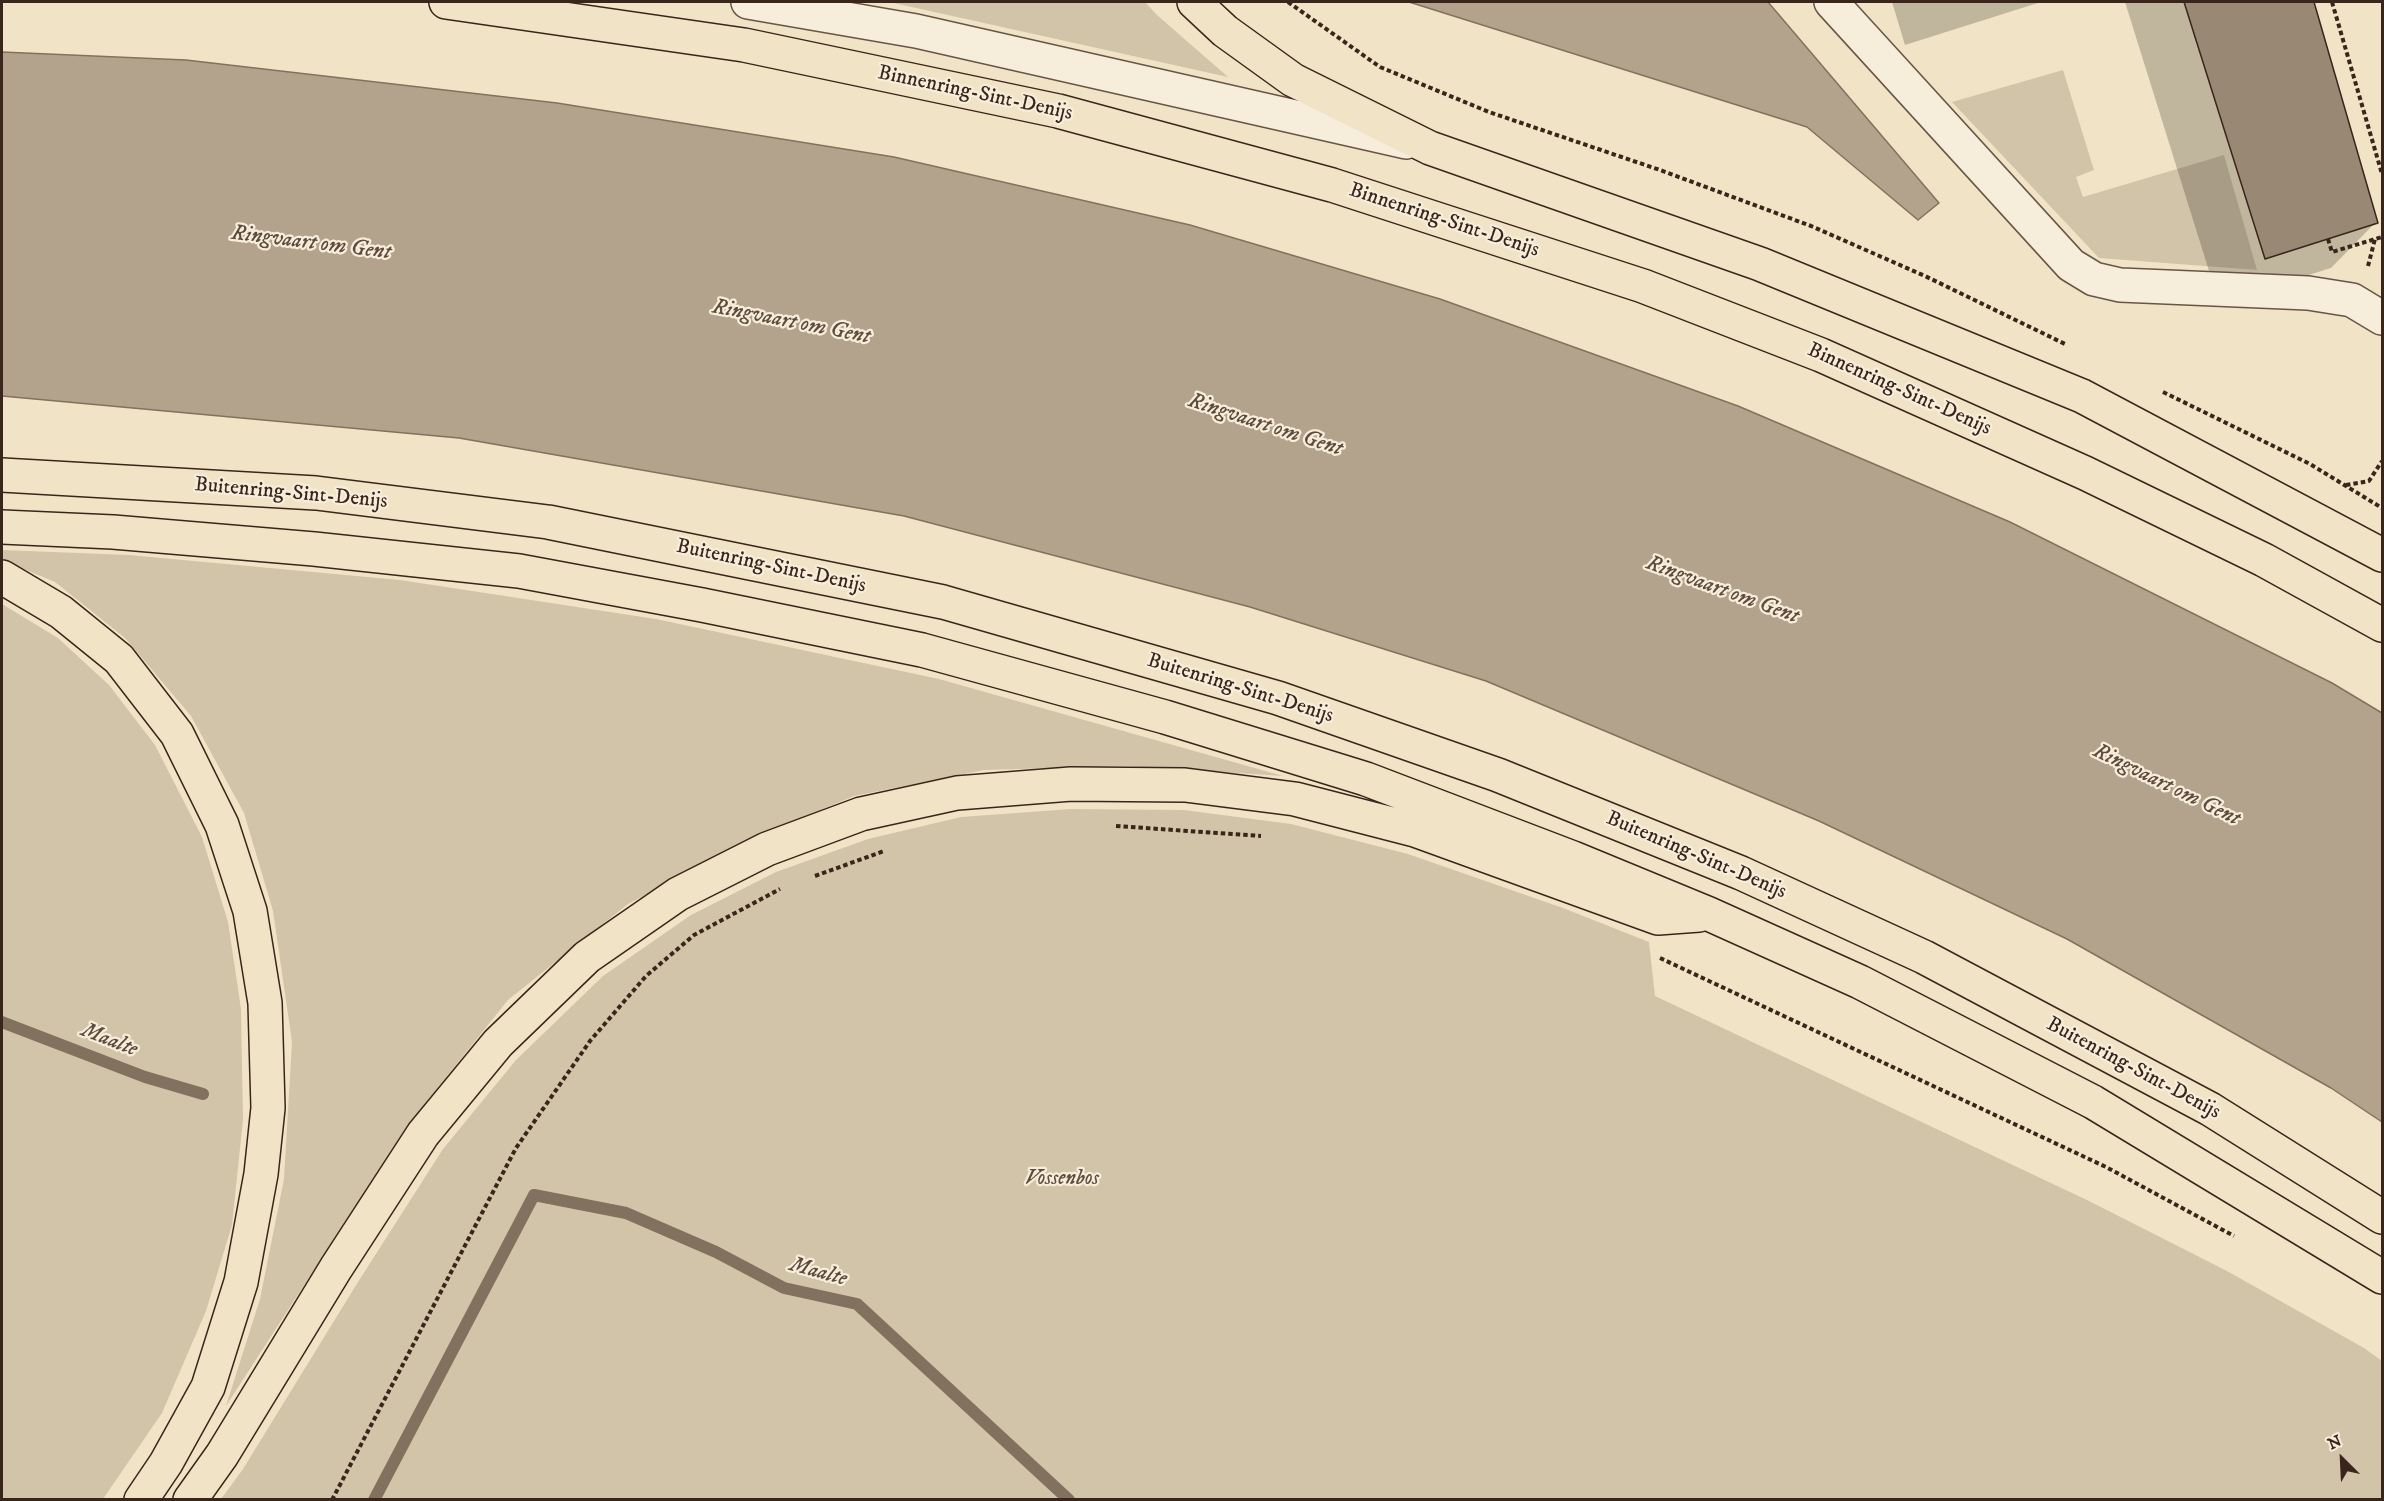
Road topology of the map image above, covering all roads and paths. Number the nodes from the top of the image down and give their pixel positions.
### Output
1 (446, 2) edge
2 (748, 2) edge
3 (1194, 2) edge
4 (1288, 2) edge
5 (1831, 2) edge
6 (2332, 2) edge
7 (1430, 148) junction
8 (2382, 174) edge
9 (2382, 237) edge
10 (2328, 239) dead end
11 (2382, 318) edge
12 (2075, 349) dead end
13 (2160, 391) dead end
14 (2382, 461) edge
15 (2, 475) edge
16 (2346, 485) junction
17 (2382, 508) edge
18 (2, 527) edge
19 (2382, 555) edge
20 (2, 577) edge
21 (2382, 625) edge
22 (1113, 825) dead end
23 (1268, 837) dead end
24 (886, 850) dead end
25 (808, 878) dead end
26 (786, 886) dead end
27 (1709, 914) junction
28 (1658, 957) dead end
29 (2382, 1216) edge
30 (2239, 1238) dead end
31 (2382, 1277) edge
32 (141, 1500) edge
33 (190, 1500) edge
34 (332, 1500) edge

1 - 21 highway, Binnenring-Sint-Denijs
2 - 7 lane
3 - 7 highway
4 - 12 path
5 - 11 lane
6 - 8 path
7 - 19 highway
9 - 10 path
13 - 16 path
14 - 16 path
15 - 29 highway, Buitenring-Sint-Denijs
16 - 17 path
18 - 27 highway
20 - 32 highway
22 - 23 path
24 - 25 path
26 - 34 path
27 - 31 highway
27 - 33 highway
28 - 30 path

